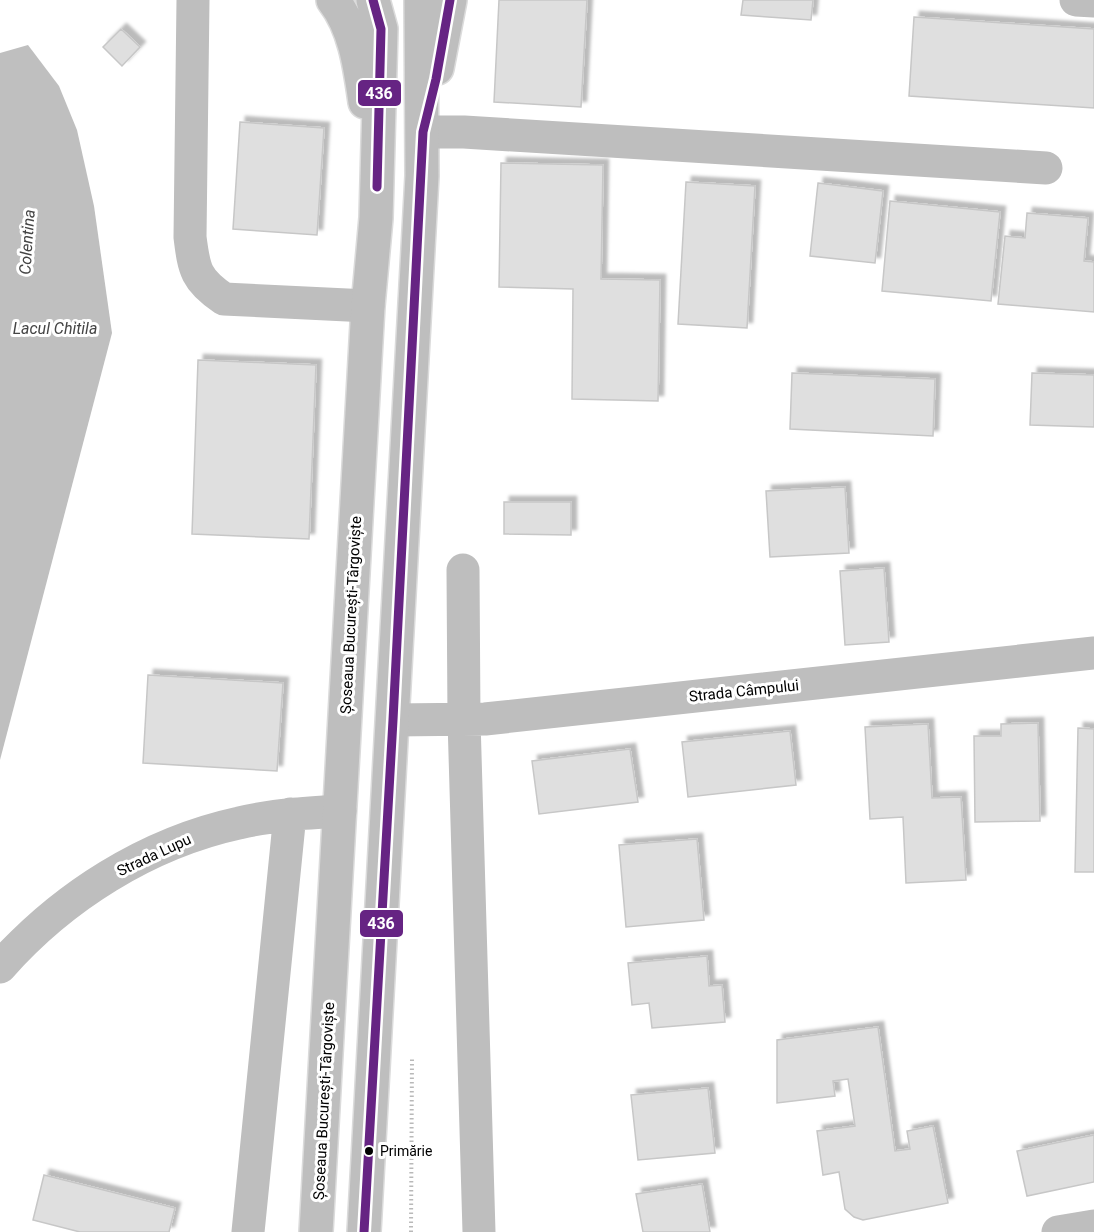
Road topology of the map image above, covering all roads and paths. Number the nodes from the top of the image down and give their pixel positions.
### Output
1 (193, 0) edge
2 (333, 0) edge
3 (374, 0) edge
4 (421, 0) edge
5 (450, 0) edge
6 (1076, 0) edge
7 (1094, 1) edge
8 (423, 132) junction
9 (1046, 168) dead end
10 (378, 174) junction
11 (368, 306) junction
12 (463, 570) dead end
13 (1094, 653) edge
14 (393, 720) junction
15 (464, 720) junction
16 (340, 811) junction
17 (290, 814) junction
18 (0, 968) edge
19 (1094, 1226) edge
20 (248, 1232) edge
21 (316, 1232) edge
22 (364, 1232) edge
23 (479, 1232) edge
24 (1058, 1232) edge

1 - 11 main road
2 - 10 main road
3 - 10 main road, Șoseaua București-Târgoviște
4 - 8 main road
5 - 8 main road
6 - 7 main road
8 - 9 main road
8 - 14 main road
10 - 11 main road, Șoseaua București-Târgoviște
11 - 16 main road, Șoseaua București-Târgoviște
12 - 15 main road
13 - 15 main road, Strada Câmpului
14 - 15 main road, Strada Câmpului
14 - 22 main road
15 - 23 main road
16 - 17 main road, Strada Lupu
16 - 21 main road, Șoseaua București-Târgoviște
17 - 18 main road, Strada Lupu
17 - 20 main road
19 - 24 main road

